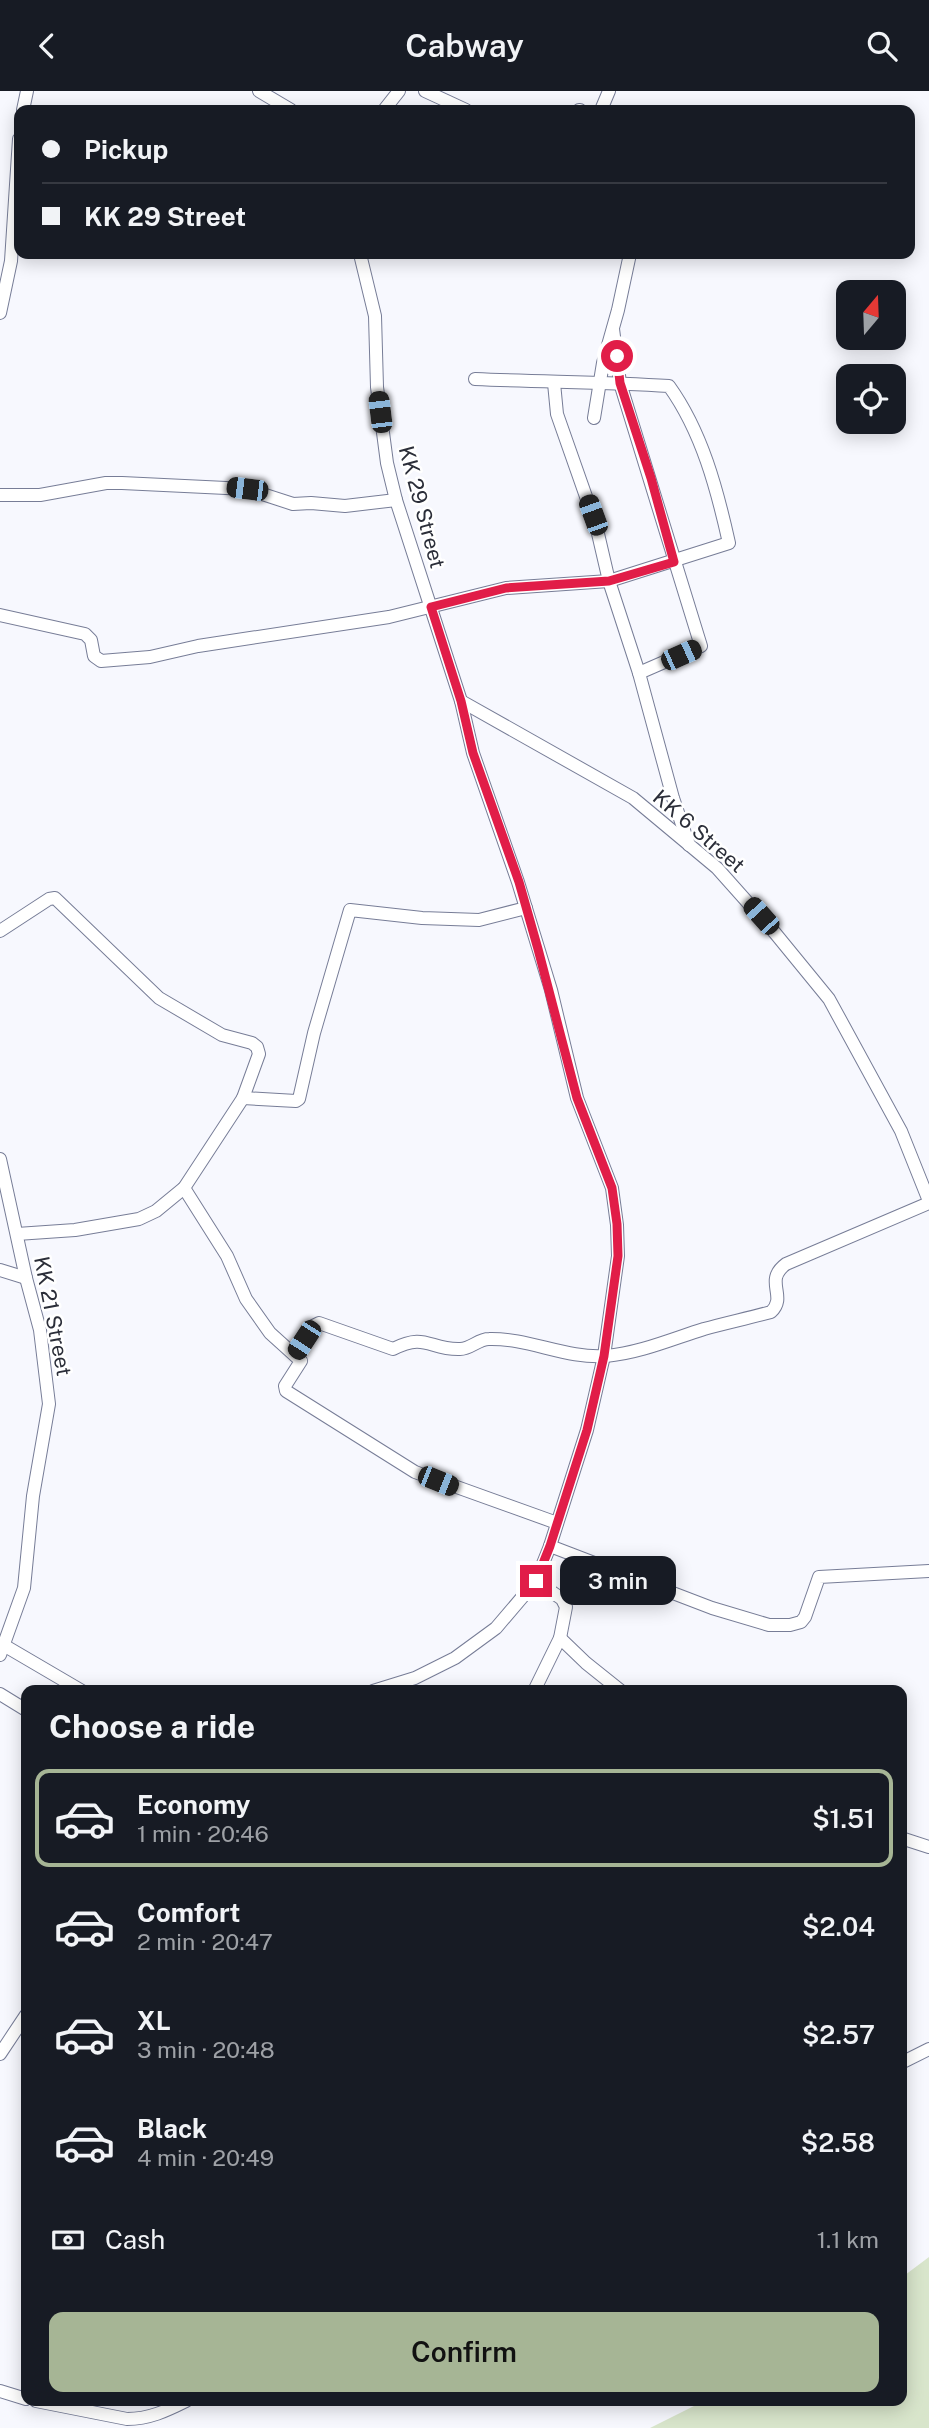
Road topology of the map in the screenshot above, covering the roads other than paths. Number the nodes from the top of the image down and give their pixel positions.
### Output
1 (259, 91) edge
2 (399, 91) edge
3 (425, 91) edge
4 (283, 105) edge
5 (388, 105) edge
6 (455, 105) edge
7 (14, 215) edge
8 (361, 259) edge
9 (628, 259) edge
10 (0, 313) edge
11 (612, 329) junction
12 (475, 379) dead end
13 (600, 381) junction
14 (554, 383) junction
15 (620, 383) junction
16 (594, 418) dead end
17 (0, 495) edge
18 (396, 500) junction
19 (674, 562) junction
20 (609, 581) junction
21 (431, 607) junction
22 (0, 615) edge
23 (639, 673) junction
24 (461, 701) junction
25 (689, 845) junction
26 (526, 908) junction
27 (0, 931) edge
28 (243, 1098) junction
29 (0, 1159) edge
30 (184, 1188) junction
31 (929, 1202) edge
32 (17, 1234) junction
33 (0, 1270) edge
34 (26, 1279) junction
35 (295, 1355) junction
36 (604, 1356) junction
37 (557, 1523) junction
38 (550, 1546) junction
39 (929, 1571) edge
40 (536, 1581) junction
41 (560, 1638) junction
42 (1, 1648) edge
43 (417, 1684) edge
44 (71, 1685) edge
45 (537, 1685) edge
46 (614, 1685) edge
47 (0, 1694) edge
48 (21, 1707) edge
49 (907, 1840) edge
50 (929, 1847) edge
51 (21, 2022) edge
52 (929, 2049) edge
53 (0, 2054) edge
54 (907, 2060) edge
55 (0, 2391) edge
56 (21, 2397) edge
57 (61, 2406) edge
58 (177, 2406) edge

1 - 4 street
2 - 5 street
3 - 6 street
7 - 10 street
8 - 18 street, KK 29 Street
9 - 11 street
11 - 13 street
11 - 15 street
12 - 14 street
13 - 14 street
13 - 15 street
13 - 16 street
14 - 20 street
15 - 19 street
15 - 19 street
17 - 18 street
18 - 21 street, KK 29 Street
19 - 20 street
19 - 23 street
20 - 21 street
20 - 23 street
21 - 22 street
21 - 24 street, KK 29 Street
23 - 25 street
24 - 25 street, KK 6 Street
24 - 26 street, KK 29 Street
25 - 31 street, KK 6 Street
26 - 28 street
26 - 36 street, KK 29 Street
27 - 28 street
28 - 30 street
29 - 32 street, KK 21 Street
30 - 32 street
30 - 35 street
31 - 36 street
32 - 34 street, KK 21 Street
33 - 34 street
34 - 42 street, KK 21 Street
35 - 36 street
35 - 37 street
36 - 37 street, KK 29 Street
37 - 38 street, KK 29 Street
38 - 39 street
38 - 40 street, KK 29 Street
40 - 41 street
40 - 43 street, KK 29 Street
41 - 45 street
41 - 46 street
42 - 44 street
47 - 48 street
49 - 50 street
51 - 53 street
52 - 54 street
55 - 56 street
57 - 58 street

